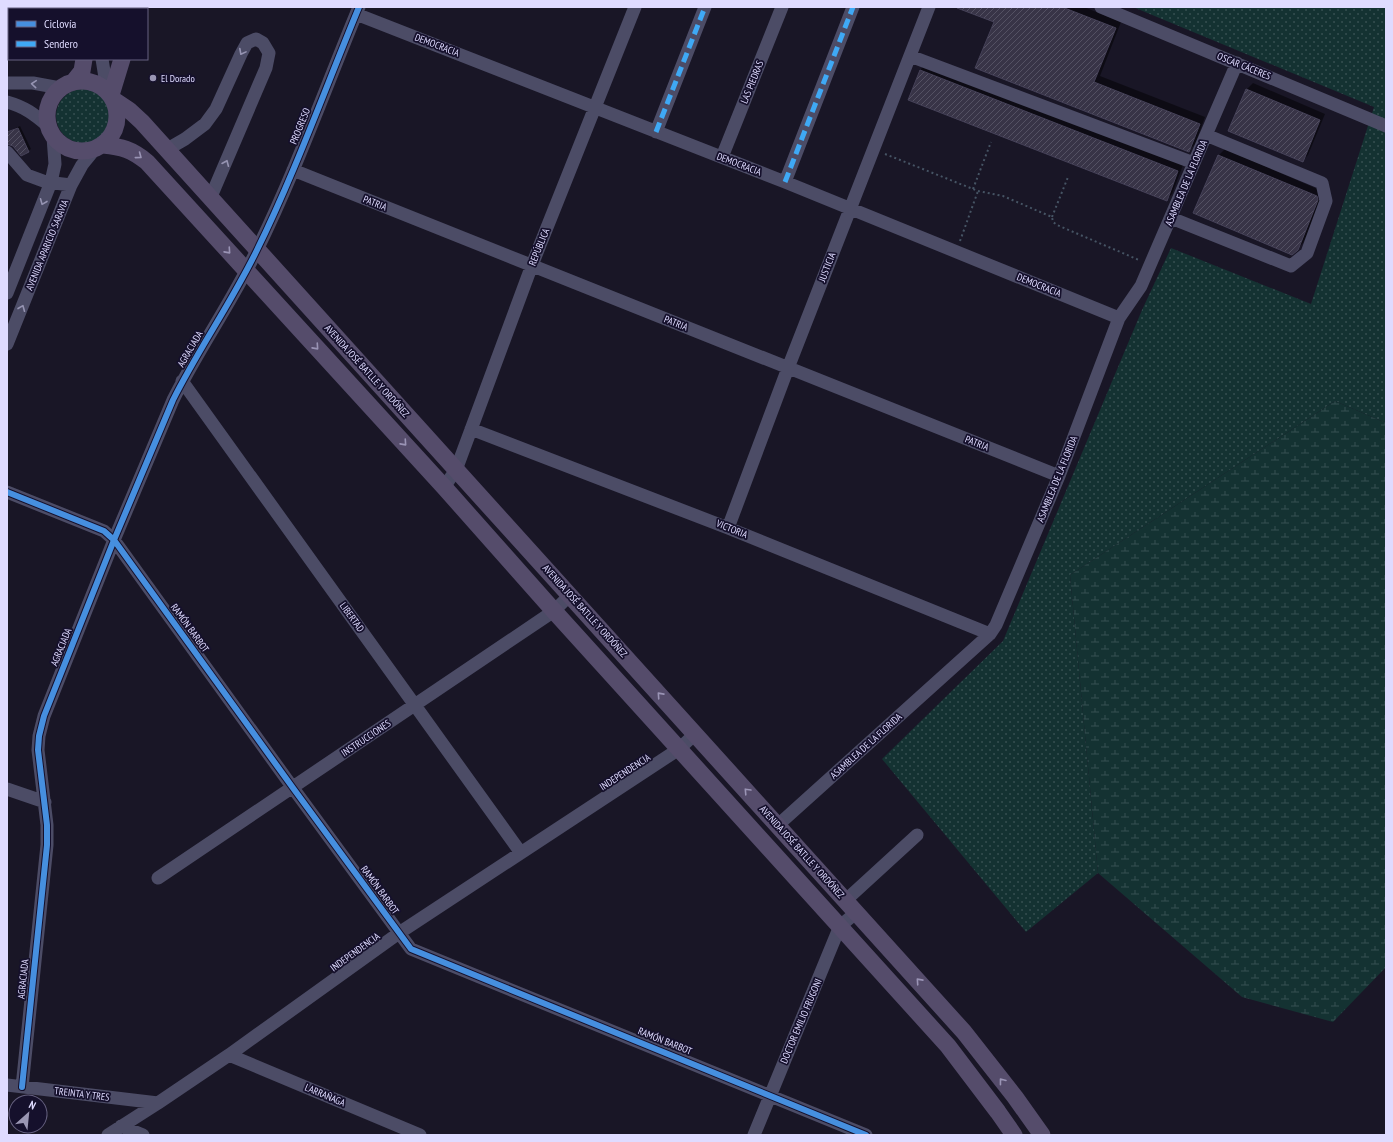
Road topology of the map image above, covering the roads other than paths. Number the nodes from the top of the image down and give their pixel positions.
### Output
1 (635, 7) edge
2 (705, 7) edge
3 (782, 7) edge
4 (853, 7) edge
5 (929, 7) edge
6 (1101, 7) edge
7 (358, 10) edge
8 (910, 56) junction
9 (84, 60) edge
10 (102, 60) edge
11 (122, 60) edge
12 (1237, 63) junction
13 (7, 83) edge
14 (67, 84) junction
15 (111, 95) junction
16 (7, 102) edge
17 (595, 108) junction
18 (1386, 126) edge
19 (51, 132) junction
20 (656, 132) junction
21 (1206, 135) junction
22 (99, 147) junction
23 (166, 150) junction
24 (7, 152) edge
25 (722, 157) junction
26 (1194, 163) junction
27 (293, 170) junction
28 (51, 182) junction
29 (785, 182) junction
30 (71, 186) junction
31 (210, 199) junction
32 (850, 208) junction
33 (1171, 218) junction
34 (257, 250) junction
35 (532, 266) junction
36 (247, 271) junction
37 (7, 293) edge
38 (1119, 318) junction
39 (7, 344) edge
40 (788, 368) junction
41 (182, 381) junction
42 (472, 429) junction
43 (456, 470) junction
44 (1059, 476) junction
45 (444, 487) junction
46 (7, 492) edge
47 (728, 528) junction
48 (114, 540) junction
49 (570, 595) junction
50 (554, 611) junction
51 (990, 634) junction
52 (415, 705) junction
53 (695, 734) junction
54 (678, 749) junction
55 (293, 788) junction
56 (7, 789) edge
57 (45, 802) junction
58 (778, 825) junction
59 (917, 834) dead end
60 (521, 853) junction
61 (158, 878) dead end
62 (851, 906) junction
63 (840, 926) junction
64 (399, 933) junction
65 (230, 1055) junction
66 (7, 1085) edge
67 (22, 1087) junction
68 (770, 1095) junction
69 (1015, 1097) junction
70 (158, 1103) junction
71 (998, 1112) junction
72 (122, 1126) junction
73 (108, 1135) edge
74 (143, 1135) edge
75 (420, 1135) edge
76 (754, 1135) edge
77 (866, 1135) edge
78 (1014, 1135) edge
79 (1042, 1135) edge

1 - 17 street, REPÚBLICA
2 - 20 street
3 - 25 street, LAS PIEDRAS
4 - 29 street
5 - 8 street, JUSTICIA
6 - 12 street, OSCAR CÁCERES
7 - 17 street, DEMOCRACIA
7 - 27 street, PROGRESO
8 - 26 street
8 - 32 street, JUSTICIA
9 - 14 main road
10 - 15 street
11 - 15 main road
12 - 18 street, OSCAR CÁCERES
12 - 21 street, ASAMBLEA DE LA FLORIDA
14 -> 13 street
14 - 15 main road
14 - 19 main road
15 - 22 main road
15 - 23 main road, AVENIDA JOSÉ BATLLE Y ORDÓÑEZ
16 - 19 street
17 - 20 street, DEMOCRACIA
17 - 35 street, REPÚBLICA
19 - 22 main road
19 - 28 street, AVENIDA APARICIO SARAVIA
20 - 25 street, DEMOCRACIA
21 - 26 street, ASAMBLEA DE LA FLORIDA
21 - 33 street
22 - 30 street, AVENIDA APARICIO SARAVIA
22 -> 36 main road, AVENIDA JOSÉ BATLLE Y ORDÓÑEZ
23 - 31 main road, AVENIDA JOSÉ BATLLE Y ORDÓÑEZ
31 -> 23 street
24 - 28 street
25 - 29 street, DEMOCRACIA
26 - 33 street, ASAMBLEA DE LA FLORIDA
27 - 34 street, PROGRESO
27 - 35 street, PATRIA
28 - 30 street
28 -> 37 street, AVENIDA APARICIO SARAVIA
29 - 32 street, DEMOCRACIA
39 -> 30 street, AVENIDA APARICIO SARAVIA
31 - 34 main road, AVENIDA JOSÉ BATLLE Y ORDÓÑEZ
32 - 38 street, DEMOCRACIA
32 - 40 street, JUSTICIA
33 - 38 street, ASAMBLEA DE LA FLORIDA
34 - 36 street, AGRACIADA
34 - 43 main road, AVENIDA JOSÉ BATLLE Y ORDÓÑEZ
35 - 40 street, PATRIA
35 - 42 street, REPÚBLICA
36 - 41 street, AGRACIADA
36 -> 45 main road, AVENIDA JOSÉ BATLLE Y ORDÓÑEZ
38 - 44 street, ASAMBLEA DE LA FLORIDA
40 - 44 street, PATRIA
40 - 47 street, JUSTICIA
41 - 48 street, AGRACIADA
41 - 52 street, LIBERTAD
42 - 43 street, REPÚBLICA
42 - 47 street, VICTORIA
43 - 45 street, REPÚBLICA
43 - 49 main road, AVENIDA JOSÉ BATLLE Y ORDÓÑEZ
44 - 51 street, ASAMBLEA DE LA FLORIDA
45 - 50 main road, AVENIDA JOSÉ BATLLE Y ORDÓÑEZ
46 - 48 street, RAMÓN BARBOT
47 - 51 street, VICTORIA
48 - 55 street, RAMÓN BARBOT
48 - 57 street, AGRACIADA
49 - 50 street, INSTRUCCIONES
53 -> 49 main road, AVENIDA JOSÉ BATLLE Y ORDÓÑEZ
50 - 52 street, INSTRUCCIONES
50 - 54 main road, AVENIDA JOSÉ BATLLE Y ORDÓÑEZ
51 - 58 street, ASAMBLEA DE LA FLORIDA
52 - 55 street, INSTRUCCIONES
52 - 60 street, LIBERTAD
53 - 54 street, INDEPENDENCIA
58 -> 53 main road, AVENIDA JOSÉ BATLLE Y ORDÓÑEZ
54 - 60 street, INDEPENDENCIA
54 - 63 main road, AVENIDA JOSÉ BATLLE Y ORDÓÑEZ
55 - 61 street, INSTRUCCIONES
55 - 64 street, RAMÓN BARBOT
56 - 57 street
57 - 67 street, AGRACIADA
58 - 62 main road, AVENIDA JOSÉ BATLLE Y ORDÓÑEZ
59 - 62 street, DOCTOR EMILIO FRUGONI
60 - 64 street, INDEPENDENCIA
62 - 63 street, DOCTOR EMILIO FRUGONI
69 -> 62 main road, AVENIDA JOSÉ BATLLE Y ORDÓÑEZ
63 - 68 street, DOCTOR EMILIO FRUGONI
63 - 71 main road, AVENIDA JOSÉ BATLLE Y ORDÓÑEZ
64 - 65 street, INDEPENDENCIA
64 - 68 street, RAMÓN BARBOT
65 - 70 street, INDEPENDENCIA
65 - 75 street, LARRAÑAGA
66 - 67 street, TREINTA Y TRES
67 - 70 street, TREINTA Y TRES
68 - 76 street, DOCTOR EMILIO FRUGONI
68 - 77 street, RAMÓN BARBOT
69 - 71 street
69 - 79 main road, AVENIDA JOSÉ BATLLE Y ORDÓÑEZ
70 - 72 street, INDEPENDENCIA
71 - 78 main road, AVENIDA JOSÉ BATLLE Y ORDÓÑEZ
72 - 73 street, INDEPENDENCIA
72 - 74 street

